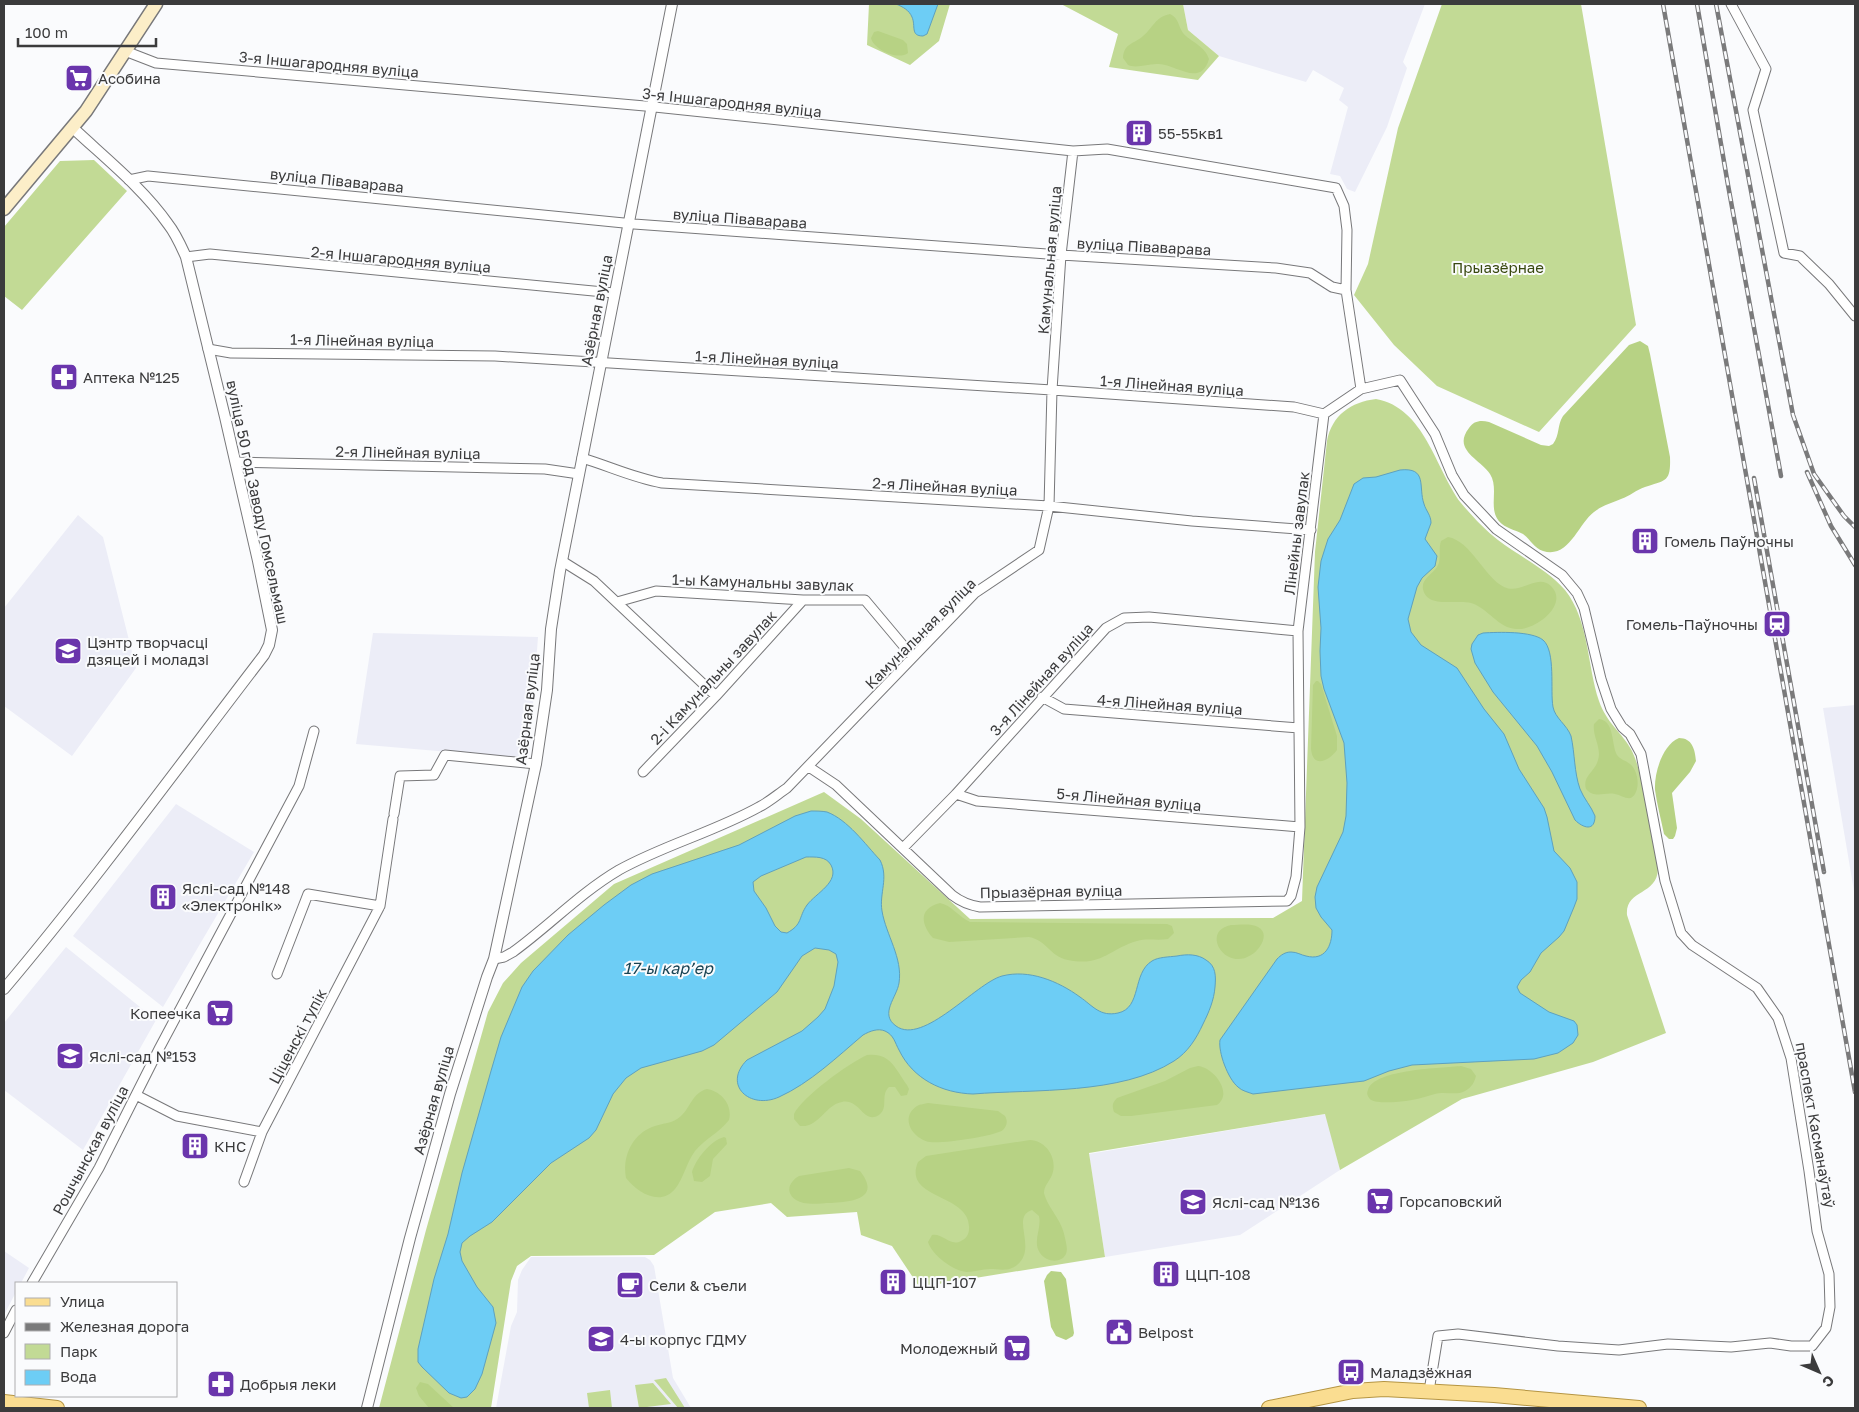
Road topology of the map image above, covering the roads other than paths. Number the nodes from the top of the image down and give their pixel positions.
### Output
1 (156, 4) edge
2 (672, 4) edge
3 (1731, 4) edge
4 (125, 51) junction
5 (652, 107) junction
6 (73, 128) junction
7 (1073, 151) junction
8 (129, 180) junction
9 (4, 209) edge
10 (628, 223) junction
11 (1061, 255) junction
12 (186, 257) junction
13 (1346, 290) junction
14 (614, 293) junction
15 (1855, 316) edge
16 (208, 349) junction
17 (601, 363) junction
18 (1360, 389) junction
19 (1052, 390) junction
20 (1324, 414) junction
21 (582, 458) junction
22 (236, 462) junction
23 (578, 474) junction
24 (1049, 506) junction
25 (1311, 530) junction
26 (562, 561) junction
27 (803, 600) junction
28 (617, 602) junction
29 (1298, 631) junction
30 (912, 656) junction
31 (716, 696) junction
32 (1042, 698) junction
33 (1299, 728) junction
34 (314, 732) dead end
35 (536, 764) junction
36 (809, 767) junction
37 (643, 772) dead end
38 (956, 794) junction
39 (1300, 828) junction
40 (903, 848) junction
41 (1286, 901) joint
42 (380, 906) junction
43 (494, 959) junction
44 (277, 974) dead end
45 (4, 989) edge
46 (136, 1095) junction
47 (262, 1132) junction
48 (244, 1182) dead end
49 (33, 1282) edge
50 (15, 1312) edge
51 (4, 1333) edge
52 (1429, 1391) junction
53 (4, 1402) edge
54 (1278, 1407) edge
55 (57, 1408) edge
56 (367, 1408) edge
57 (1639, 1408) edge

1 - 4 main road
2 - 5 street, Азёрная вуліца
3 - 15 street
4 - 5 street, 3-я Іншагародняя вуліца
4 - 6 main road
5 - 7 street, 3-я Іншагародняя вуліца
5 - 10 street, Азёрная вуліца
6 - 8 street, вуліца 50 год Заводу Гомсельмаш
6 - 9 main road
7 - 11 street, Камунальная вуліца
7 - 13 street, 3-я Іншагародняя вуліца
8 - 10 street, вуліца Піваварава
8 - 12 street, вуліца 50 год Заводу Гомсельмаш
10 - 11 street, вуліца Піваварава
10 - 14 street, Азёрная вуліца
11 - 13 street, вуліца Піваварава
11 - 19 street, Камунальная вуліца
12 - 14 street, 2-я Іншагародняя вуліца
12 - 16 street, вуліца 50 год Заводу Гомсельмаш
13 - 18 street
14 - 17 street, Азёрная вуліца
16 - 17 street, 1-я Лінейная вуліца
16 - 22 street, вуліца 50 год Заводу Гомсельмаш
17 - 19 street, 1-я Лінейная вуліца
17 - 21 street, Азёрная вуліца
18 - 20 street
18 - 52 street, праспект Касманаўтаў
19 - 20 street, 1-я Лінейная вуліца
19 - 24 street, Камунальная вуліца
20 - 25 street, Лінейны завулак
21 - 23 street, Азёрная вуліца
21 - 24 street, 2-я Лінейная вуліца
22 - 23 street, 2-я Лінейная вуліца
22 - 45 street, вуліца 50 год Заводу Гомсельмаш
23 - 26 street, Азёрная вуліца
24 - 25 street, 2-я Лінейная вуліца
24 - 30 street, Камунальная вуліца
25 - 29 street, Лінейны завулак
26 - 28 street
26 - 35 street, Азёрная вуліца
27 - 28 street, 1-ы Камунальны завулак
27 - 30 street, 1-ы Камунальны завулак
27 - 31 street, 2-і Камунальны завулак
28 - 31 street
29 - 32 street, 3-я Лінейная вуліца
29 - 33 street, Лінейны завулак
30 - 36 street, Камунальная вуліца
31 - 37 street, 2-і Камунальны завулак
32 - 33 street, 4-я Лінейная вуліца
32 - 38 street, 3-я Лінейная вуліца
33 - 39 street, Лінейны завулак
34 - 46 street, Рошчынская вуліца
35 - 42 street, Ціценскі тупік
35 - 43 street, Азёрная вуліца
36 - 40 street, Прыазёрная вуліца
36 - 43 street, Камунальная вуліца
38 - 39 street, 5-я Лінейная вуліца
38 - 40 street, 3-я Лінейная вуліца
39 - 41 street, Лінейны завулак
40 - 41 street, Прыазёрная вуліца
42 - 44 street
42 - 47 street, Ціценскі тупік
43 - 56 street, Азёрная вуліца
46 - 47 street
46 - 49 street, Рошчынская вуліца
47 - 48 street, Ціценскі тупік
50 - 51 street
52 - 54 main road
52 - 57 main road
53 - 55 main road

